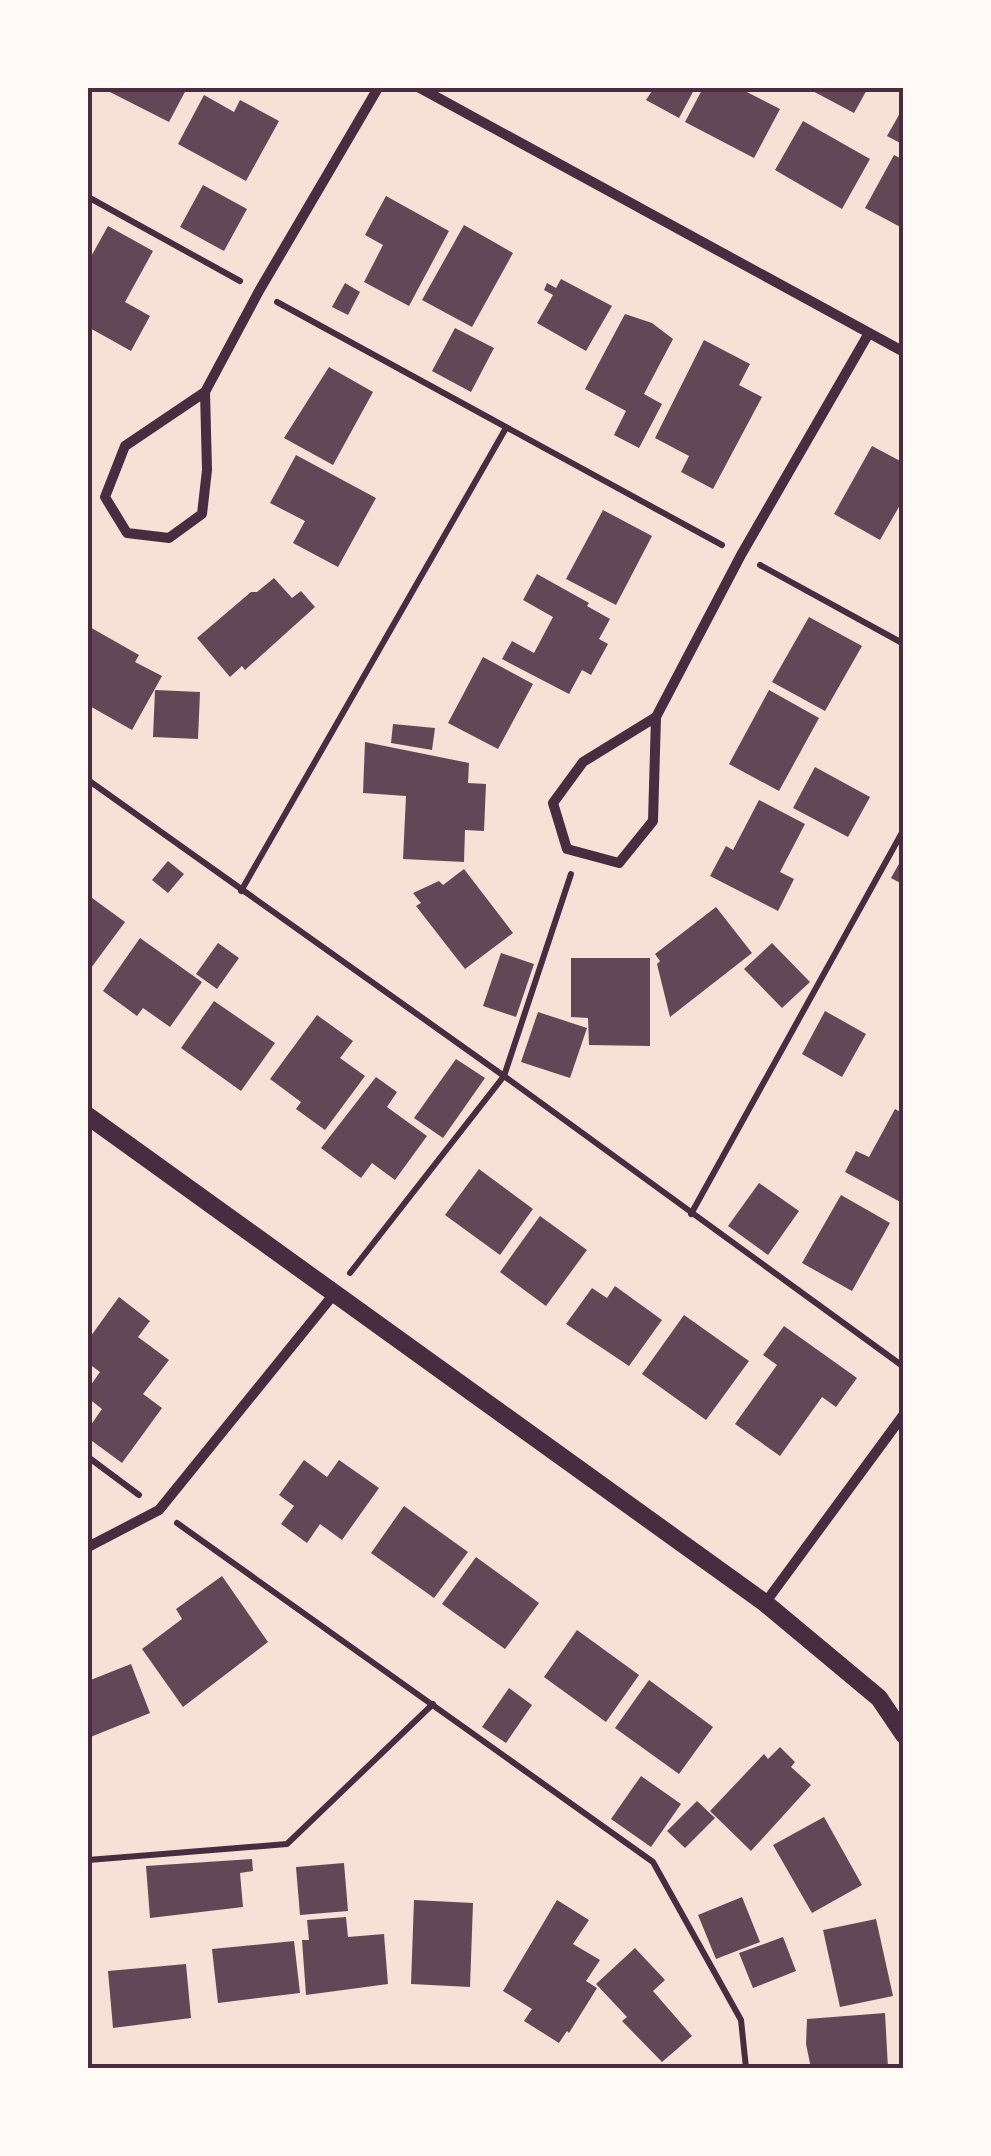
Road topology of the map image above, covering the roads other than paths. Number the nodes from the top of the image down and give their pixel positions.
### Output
1 (378, 88) edge
2 (420, 88) edge
3 (869, 333) junction
4 (904, 352) edge
5 (205, 392) junction
6 (656, 717) junction
7 (88, 1116) edge
8 (334, 1294) junction
9 (904, 1414) edge
10 (88, 1548) edge
11 (765, 1603) junction
12 (904, 1735) edge

1 - 5 street
2 - 3 street
3 - 4 street
3 - 6 street
5 - 5 street
6 - 6 street
7 - 8 street
8 - 10 street
8 - 11 street
9 - 11 street
11 - 12 street

